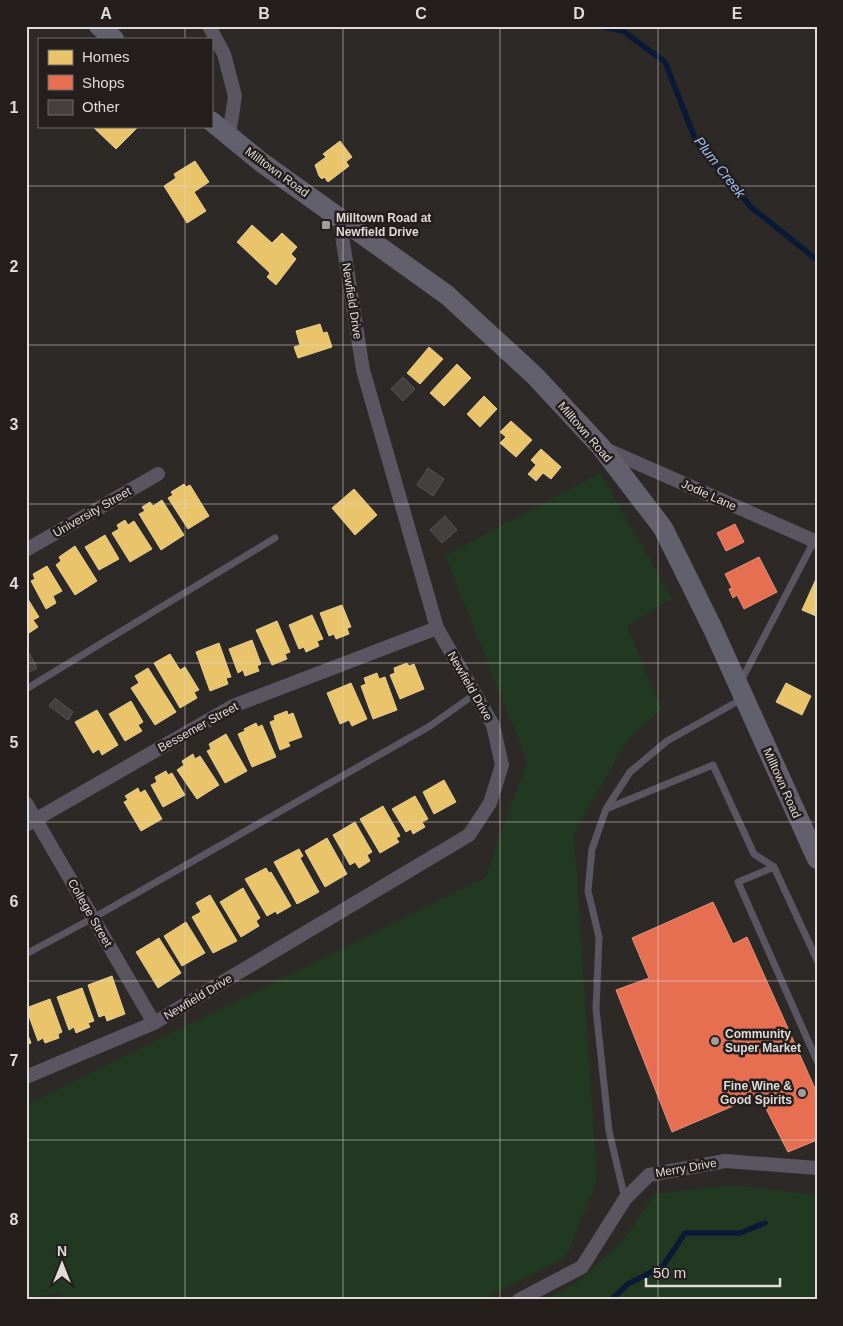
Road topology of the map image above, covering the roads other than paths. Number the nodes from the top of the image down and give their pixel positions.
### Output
1 (99, 26) edge
2 (209, 26) edge
3 (113, 38) edge
4 (212, 122) edge
5 (229, 136) junction
6 (339, 217) junction
7 (601, 447) junction
8 (158, 474) dead end
9 (275, 538) dead end
10 (815, 541) edge
11 (26, 550) edge
12 (437, 628) junction
13 (26, 689) edge
14 (742, 692) junction
15 (475, 694) junction
16 (26, 803) edge
17 (606, 809) junction
18 (31, 822) edge
19 (817, 859) edge
20 (774, 867) junction
21 (93, 918) junction
22 (26, 954) edge
23 (817, 960) edge
24 (154, 1023) junction
25 (817, 1061) edge
26 (26, 1077) edge
27 (817, 1168) edge
28 (625, 1199) junction
29 (519, 1300) edge

1 - 3 street
2 - 5 street
4 - 5 street, Milltown Road
5 - 6 street, Milltown Road
6 - 7 street, Milltown Road
6 - 12 street, Newfield Drive
7 - 10 street, Jodie Lane
7 - 14 street, Milltown Road
8 - 11 street, University Street
9 - 13 lane
10 - 14 lane
12 - 15 street, Newfield Drive
12 - 18 street, Bessemer Street
14 - 17 lane
14 - 19 street, Milltown Road
15 - 21 lane
15 - 24 street, Newfield Drive
16 - 18 street, College Street
17 - 20 lane
17 - 28 lane
18 - 21 street, College Street
20 - 23 lane
20 - 25 lane
21 - 22 lane
21 - 24 street, College Street
24 - 26 street, Newfield Drive
27 - 28 street, Merry Drive
28 - 29 street, Merry Drive

